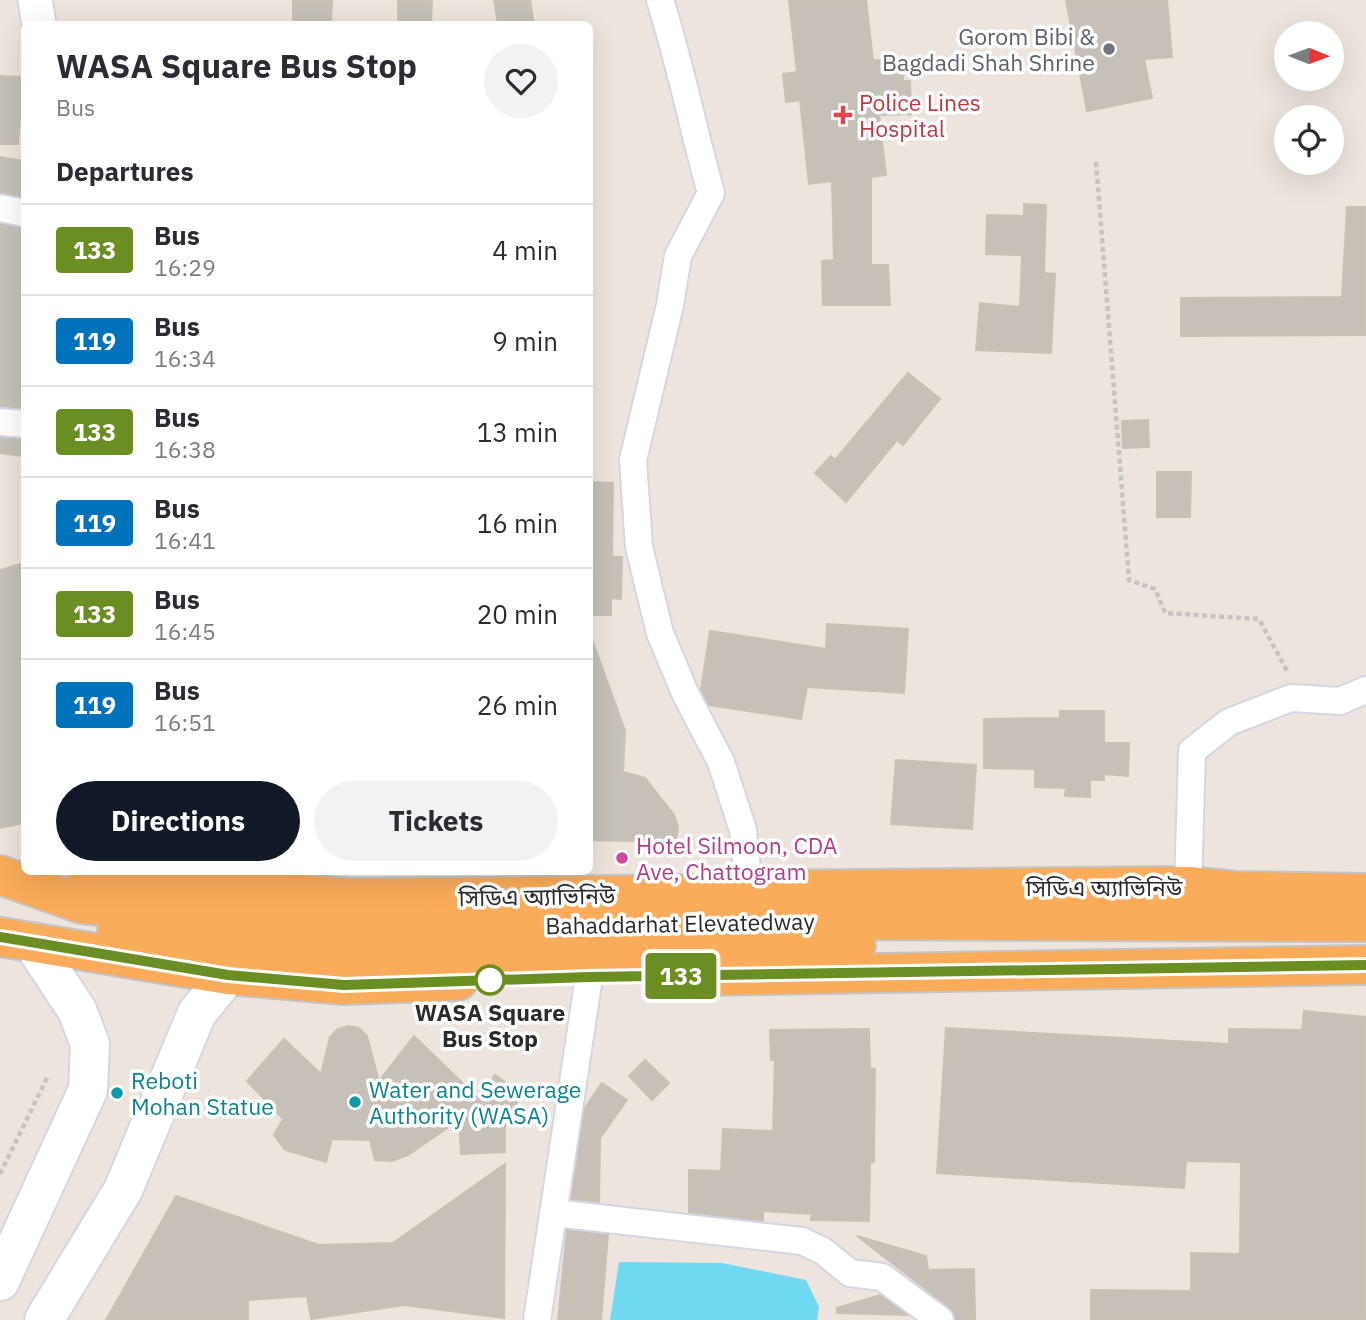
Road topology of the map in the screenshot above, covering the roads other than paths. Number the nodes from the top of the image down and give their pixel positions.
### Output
1 (35, 0) edge
2 (660, 0) edge
3 (38, 21) edge
4 (0, 208) edge
5 (21, 212) edge
6 (0, 422) edge
7 (21, 424) edge
8 (1366, 690) edge
9 (0, 860) edge
10 (21, 863) edge
11 (0, 875) edge
12 (136, 875) edge
13 (185, 878) edge
14 (1188, 886) junction
15 (748, 890) junction
16 (1366, 893) edge
17 (0, 902) edge
18 (1366, 922) edge
19 (23, 932) edge
20 (1366, 942) edge
21 (542, 953) junction
22 (1366, 965) edge
23 (228, 975) junction
24 (664, 976) junction
25 (589, 977) junction
26 (1366, 983) edge
27 (554, 1213) junction
28 (0, 1281) edge
29 (44, 1320) edge
30 (537, 1320) edge
31 (940, 1320) edge

1 - 3 street
2 - 15 street
4 - 5 street
6 - 7 street
8 - 14 street
9 - 10 highway
11 - 18 highway, Bahaddarhat Elevatedway
12 - 13 highway, সিডিএ অ্যাভিনিউ
13 - 15 highway, সিডিএ অ্যাভিনিউ
14 - 15 highway, সিডিএ অ্যাভিনিউ
14 - 16 highway, সিডিএ অ্যাভিনিউ
17 - 19 highway, Bahaddarhat Elevatedway
19 - 21 highway, Bahaddarhat Elevatedway
19 - 23 highway
19 - 28 main road
20 - 21 highway, Bahaddarhat Elevatedway
21 - 24 highway
22 - 24 highway
23 - 25 highway
23 - 29 main road
24 - 25 highway
24 - 26 highway
25 - 27 street
27 - 30 street
27 - 31 street

